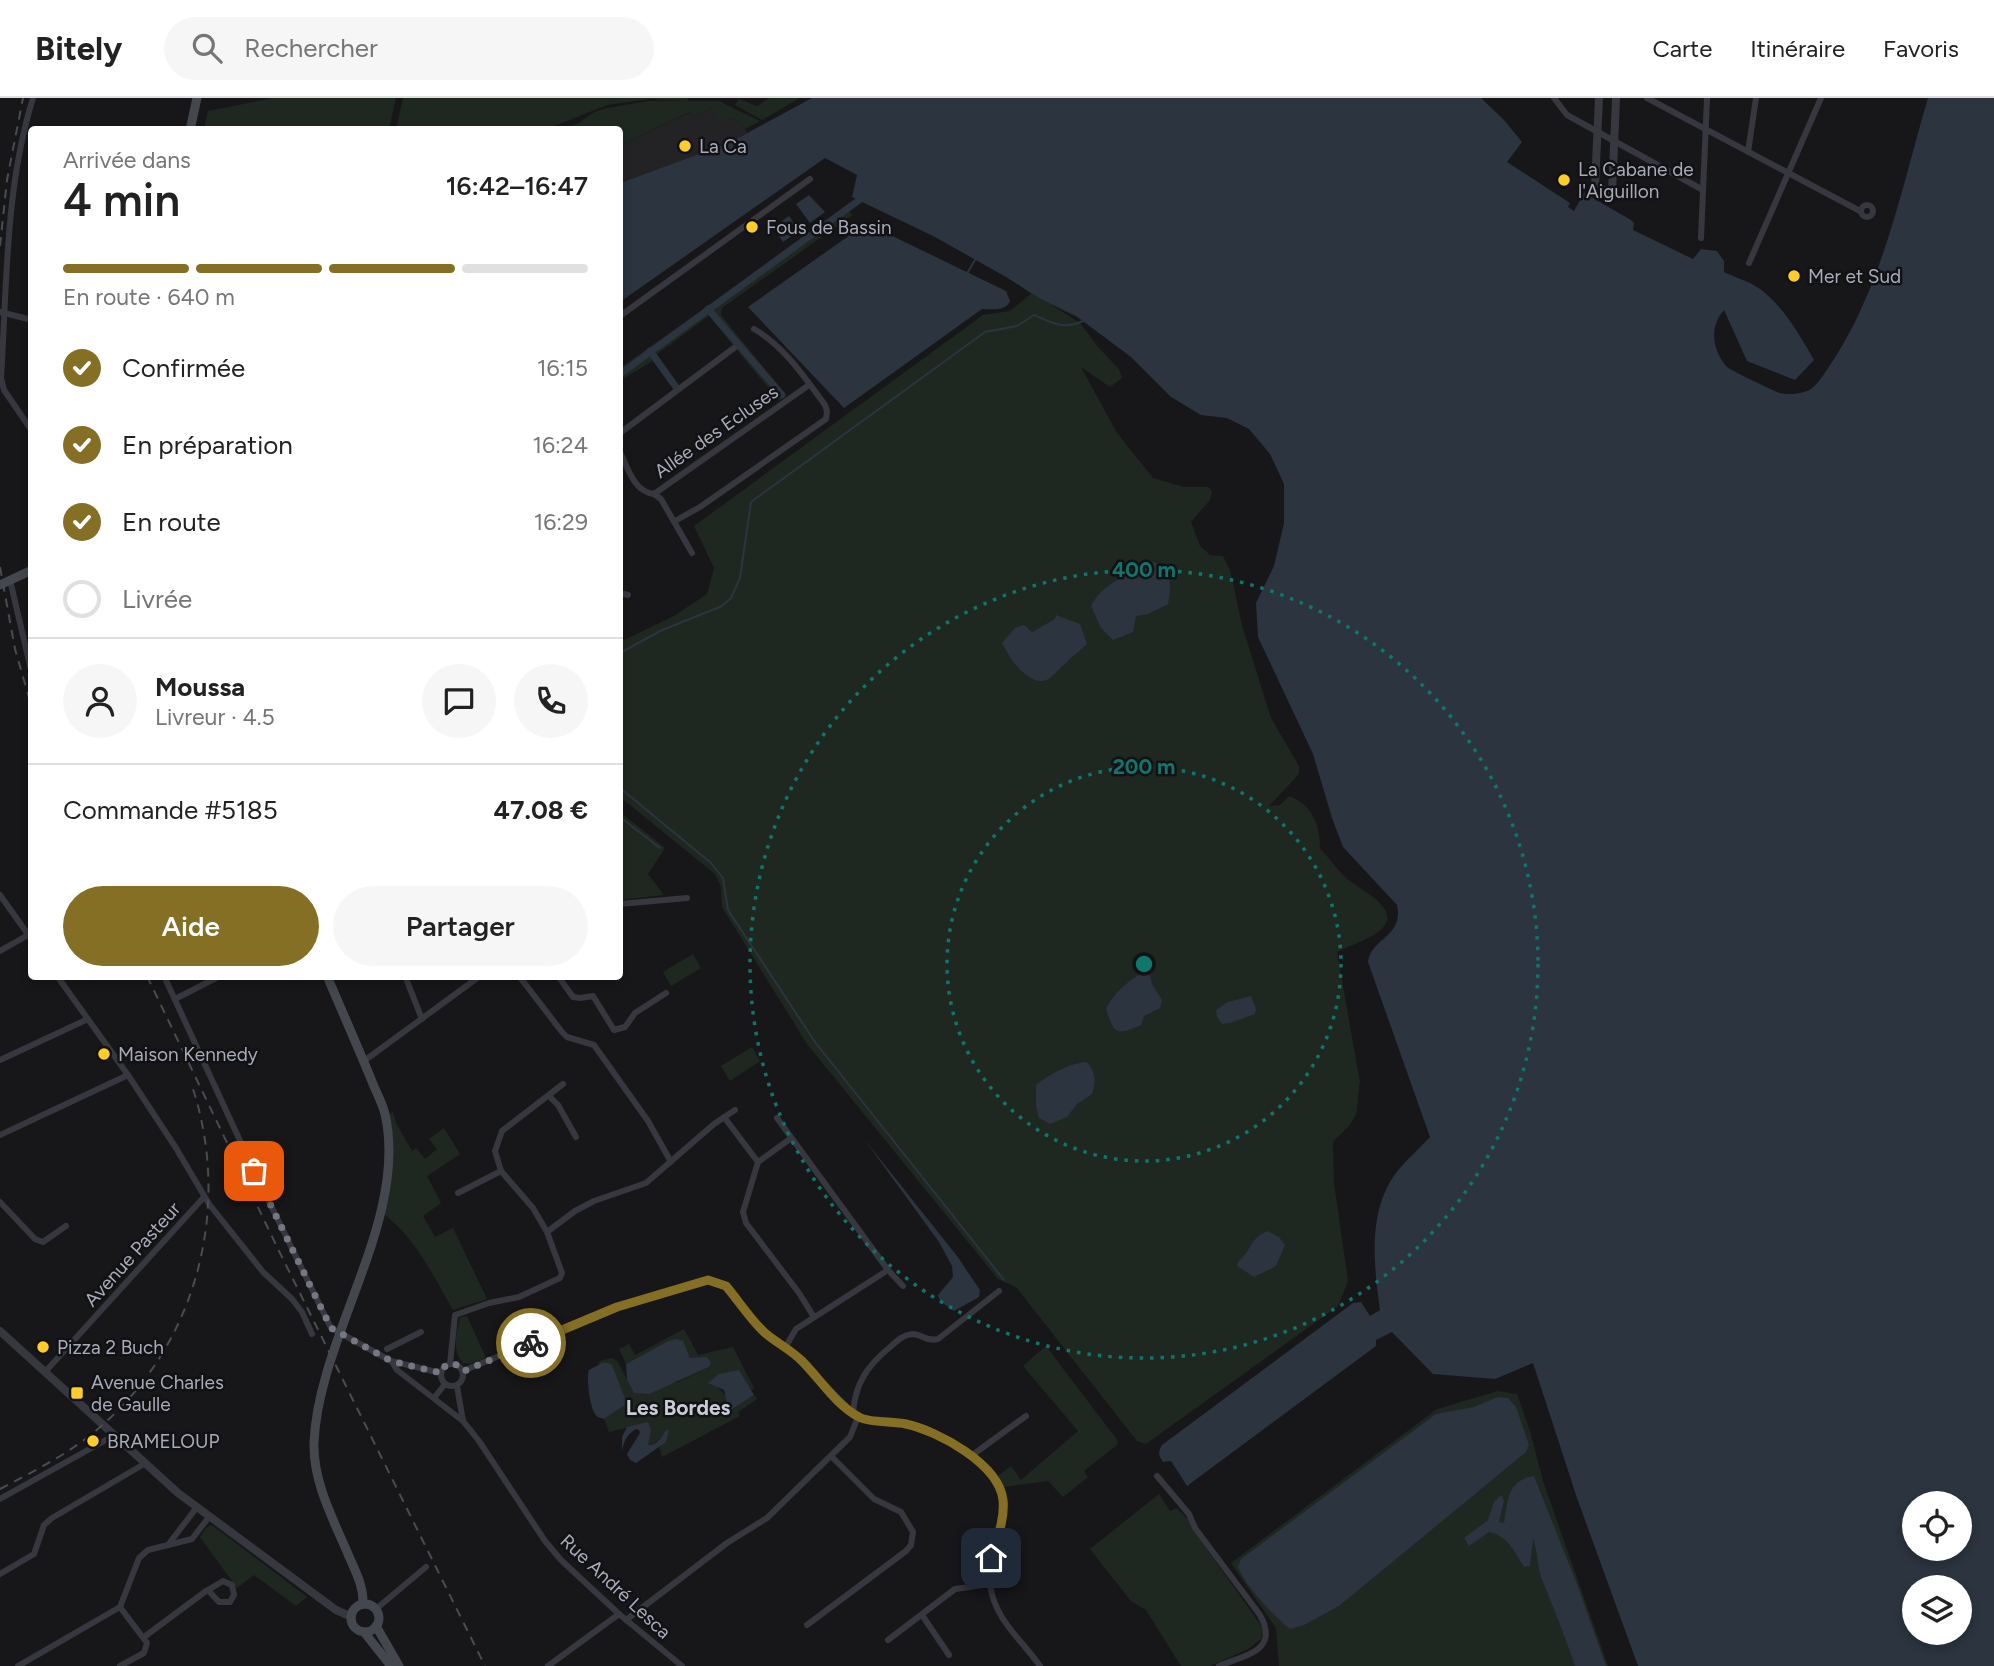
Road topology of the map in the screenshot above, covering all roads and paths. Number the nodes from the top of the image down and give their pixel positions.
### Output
1 (33, 98) edge
2 (197, 98) edge
3 (1554, 98) edge
4 (1599, 98) edge
5 (1616, 98) edge
6 (1647, 98) edge
7 (1707, 98) edge
8 (1756, 98) edge
9 (1821, 98) edge
10 (191, 126) edge
11 (1706, 130) junction
12 (1596, 131) junction
13 (1613, 141) junction
14 (1748, 152) junction
15 (1789, 174) junction
16 (810, 179) dead end
17 (1703, 190) junction
18 (1860, 211) dead end
19 (1701, 238) dead end
20 (1749, 263) dead end
21 (2, 312) edge
22 (623, 314) edge
23 (28, 319) edge
24 (754, 329) dead end
25 (734, 348) dead end
26 (809, 385) junction
27 (28, 425) edge
28 (623, 431) edge
29 (623, 465) edge
30 (654, 494) junction
31 (674, 521) junction
32 (692, 553) dead end
33 (28, 571) edge
34 (10, 580) junction
35 (0, 585) edge
36 (623, 594) edge
37 (628, 595) dead end
38 (28, 657) edge
39 (0, 895) edge
40 (687, 898) dead end
41 (623, 904) edge
42 (28, 935) edge
43 (28, 939) edge
44 (0, 951) edge
45 (60, 980) edge
46 (166, 980) edge
47 (212, 980) edge
48 (329, 980) edge
49 (407, 980) edge
50 (475, 980) edge
51 (522, 980) edge
52 (561, 980) edge
53 (666, 993) dead end
54 (175, 999) junction
55 (88, 1019) junction
56 (422, 1019) junction
57 (0, 1060) edge
58 (364, 1061) junction
59 (128, 1075) junction
60 (563, 1084) dead end
61 (550, 1096) junction
62 (735, 1110) dead end
63 (724, 1117) junction
64 (778, 1118) dead end
65 (0, 1135) edge
66 (576, 1137) dead end
67 (790, 1139) junction
68 (671, 1162) junction
69 (758, 1162) junction
70 (501, 1171) junction
71 (458, 1193) dead end
72 (204, 1197) junction
73 (0, 1202) edge
74 (66, 1226) dead end
75 (547, 1232) junction
76 (888, 1270) junction
77 (903, 1286) dead end
78 (999, 1292) dead end
79 (814, 1317) junction
80 (0, 1331) edge
81 (421, 1332) dead end
82 (312, 1334) dead end
83 (786, 1346) junction
84 (387, 1349) dead end
85 (391, 1361) junction
86 (450, 1363) junction
87 (464, 1371) junction
88 (46, 1373) junction
89 (441, 1373) junction
90 (445, 1384) junction
91 (457, 1385) junction
92 (434, 1398) junction
93 (855, 1415) junction
94 (1026, 1416) dead end
95 (463, 1421) junction
96 (113, 1436) junction
97 (831, 1456) junction
98 (971, 1456) junction
99 (144, 1464) junction
100 (1157, 1476) dead end
101 (0, 1499) edge
102 (197, 1507) junction
103 (209, 1517) junction
104 (168, 1545) junction
105 (426, 1567) dead end
106 (0, 1574) edge
107 (990, 1584) junction
108 (208, 1590) dead end
109 (363, 1604) junction
110 (120, 1607) junction
111 (376, 1609) junction
112 (619, 1614) junction
113 (922, 1615) junction
114 (352, 1617) junction
115 (626, 1620) junction
116 (807, 1625) dead end
117 (376, 1626) junction
118 (365, 1632) junction
119 (144, 1637) junction
120 (888, 1640) dead end
121 (949, 1655) dead end
122 (387, 1664) edge
123 (18, 1666) edge
124 (120, 1666) edge
125 (398, 1666) edge
126 (548, 1666) edge
127 (682, 1666) edge
128 (1040, 1666) edge
129 (1219, 1666) edge

1 - 21 street
2 - 10 main road
3 - 12 street
4 - 12 street
5 - 13 street
6 - 11 street
7 - 11 street
8 - 14 street
9 - 15 street
11 - 14 street
11 - 17 street
12 - 13 street
12 - 13 street
13 - 17 street
14 - 15 street
15 - 18 street
15 - 20 street
16 - 22 street
17 - 19 street
21 - 23 street
21 - 27 street
24 - 26 street
25 - 28 street
26 - 30 street, Allée des Ecluses
26 - 31 street
29 - 30 street, Allée des Ecluses
30 - 31 street
31 - 32 street
33 - 34 main road
34 - 35 main road
34 - 38 street
36 - 37 street
39 - 42 street
40 - 41 street
43 - 44 street
45 - 55 street, Avenue Pasteur
46 - 54 street, Rue André Lesca
47 - 54 street
48 - 58 main road
49 - 56 street
50 - 56 street
51 - 68 street
52 - 53 street
54 - 85 street, Rue André Lesca
55 - 57 street
55 - 59 street, Avenue Pasteur
56 - 58 street
58 - 109 main road
59 - 65 street
59 - 72 street, Avenue Pasteur
60 - 61 street
61 - 66 street
61 - 70 street
62 - 63 street
63 - 68 street
63 - 69 street
64 - 67 street
67 - 69 street
67 - 76 street
68 - 75 street
69 - 79 street
70 - 71 street
70 - 75 street
72 - 82 street
72 - 88 street, Avenue Pasteur
73 - 74 street
75 - 86 street
76 - 77 street
76 - 79 street
78 - 93 street
79 - 83 street
80 - 88 street
81 - 84 street
83 - 87 street
83 - 93 street
85 - 89 street, Rue André Lesca
85 - 92 street, Rue André Lesca
86 - 87 street
86 - 89 street
87 - 91 street
88 - 96 street
89 - 90 street
90 - 91 street
90 - 92 street
91 - 95 street, Rue André Lesca
92 - 95 street, Rue André Lesca
93 - 97 street
93 - 98 street
94 - 98 street
95 - 112 street, Rue André Lesca
96 - 99 street
96 - 101 street
97 - 115 street
97 - 116 street
98 - 107 street
99 - 102 street
99 - 106 street
100 - 129 street
102 - 103 street
102 - 104 street
103 - 104 street
103 - 114 street
104 - 110 street
105 - 111 street
107 - 113 street
107 - 128 street
108 - 119 street
109 - 111 main road
109 - 114 main road
110 - 119 street
110 - 123 street
111 - 117 main road
112 - 115 street, Rue André Lesca
112 - 126 street
113 - 120 street
113 - 121 street
114 - 118 main road
115 - 127 street, Rue André Lesca
117 - 118 main road
117 - 125 main road
118 - 122 main road
119 - 124 street

